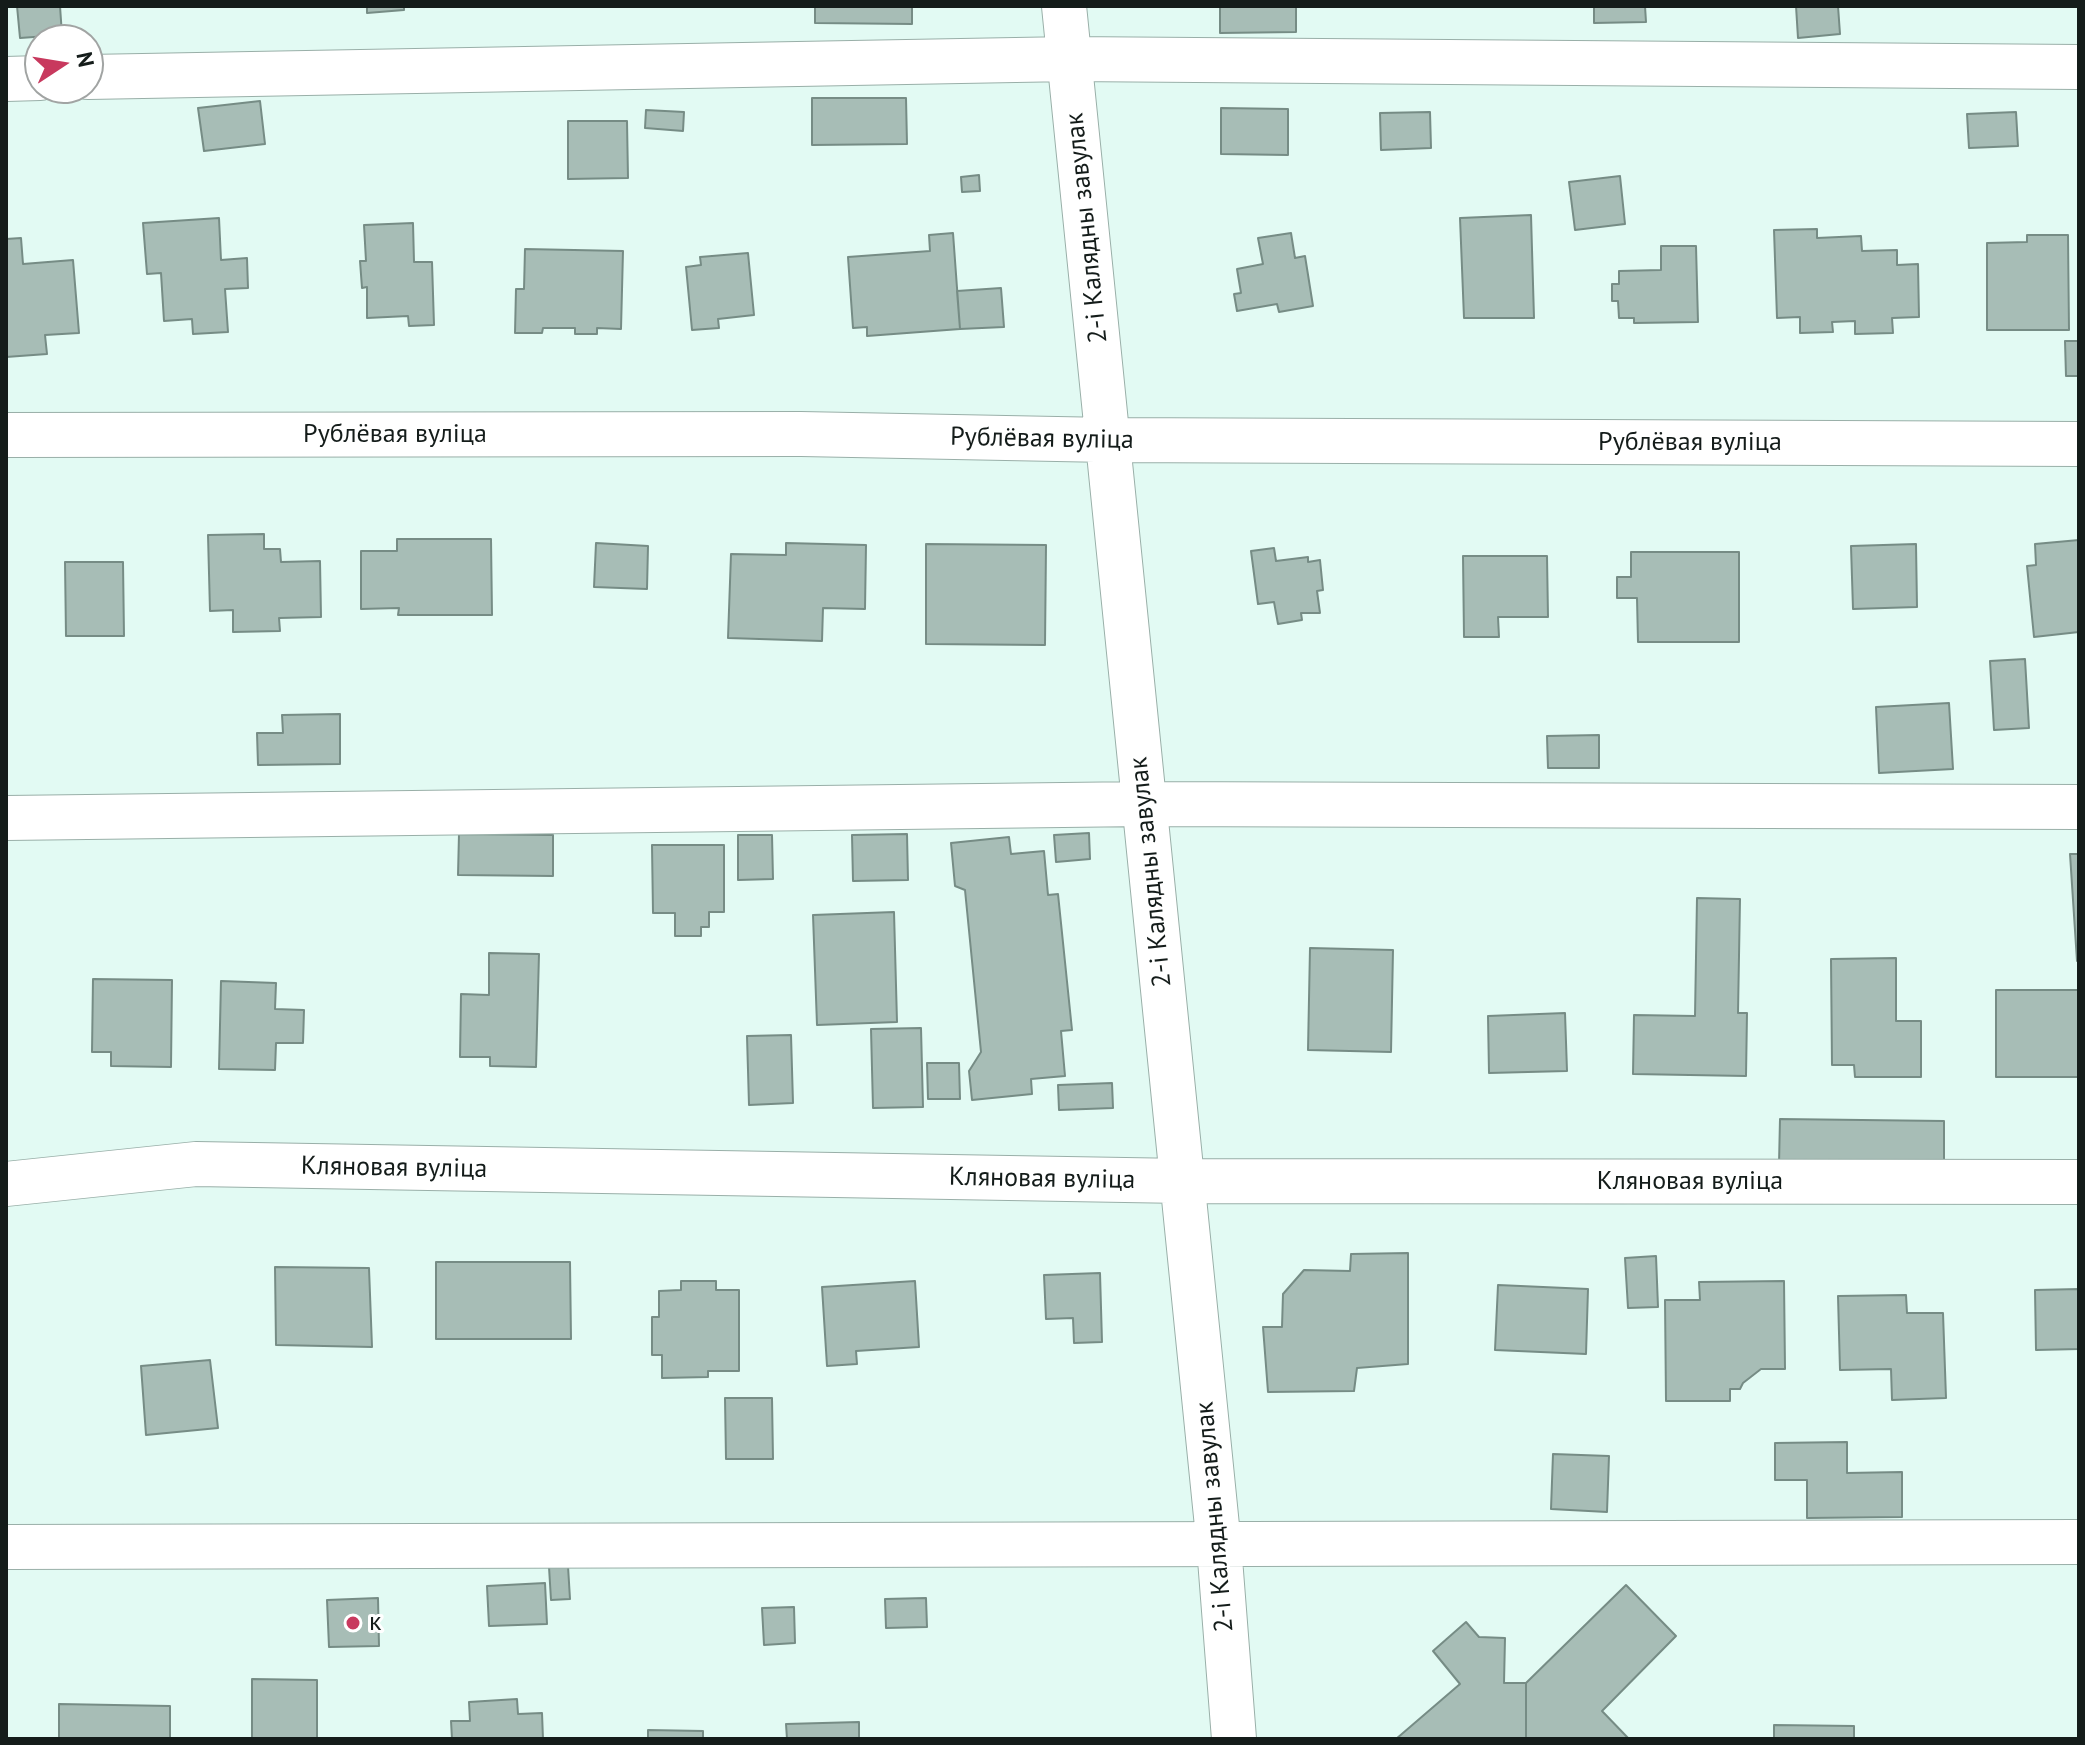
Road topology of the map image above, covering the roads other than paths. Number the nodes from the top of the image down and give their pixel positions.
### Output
1 (1064, 6) edge
2 (1070, 59) junction
3 (2079, 67) edge
4 (104, 77) edge
5 (6, 435) edge
6 (1108, 440) junction
7 (2079, 444) edge
8 (1144, 804) junction
9 (2079, 807) edge
10 (6, 818) edge
11 (1183, 1181) junction
12 (2079, 1182) edge
13 (6, 1184) edge
14 (2079, 1542) edge
15 (1219, 1546) junction
16 (6, 1547) edge
17 (1234, 1739) edge

1 - 2 street, 2-і Калядны завулак
2 - 3 street
2 - 4 street
2 - 6 street, 2-і Калядны завулак
5 - 6 street, Рублёвая вуліца
6 - 7 street, Рублёвая вуліца
6 - 8 street, 2-і Калядны завулак
8 - 9 street
8 - 10 street
8 - 11 street, 2-і Калядны завулак
11 - 12 street, Кляновая вуліца
11 - 13 street, Кляновая вуліца
11 - 15 street, 2-і Калядны завулак
14 - 15 street
15 - 16 street
15 - 17 street, 2-і Калядны завулак

